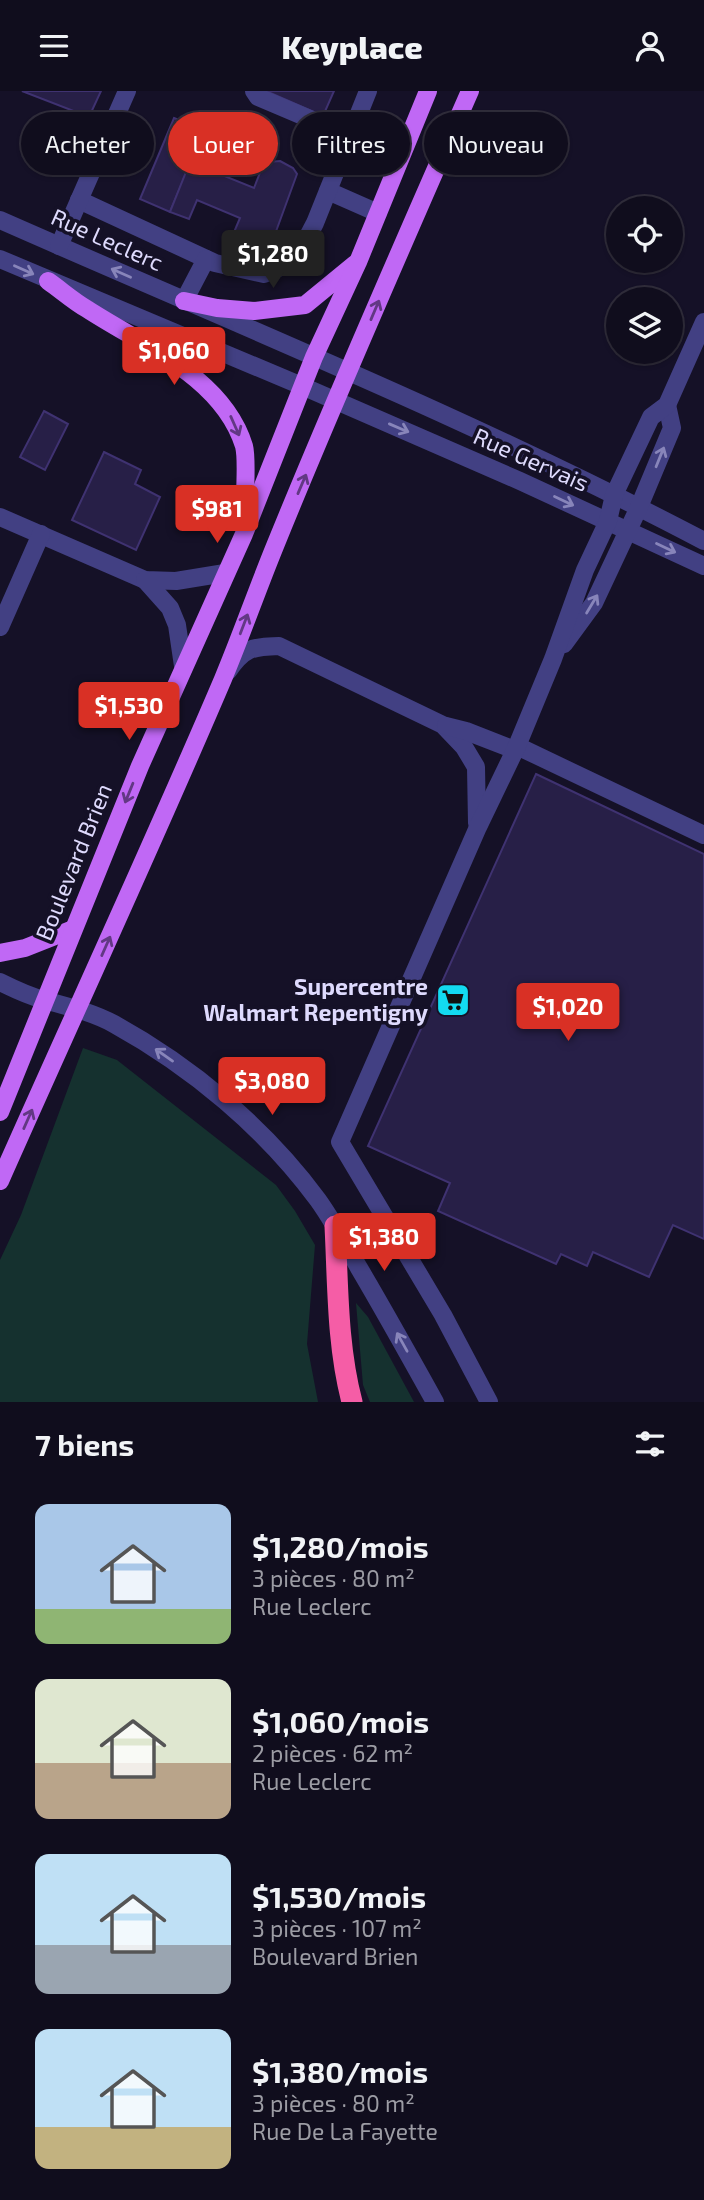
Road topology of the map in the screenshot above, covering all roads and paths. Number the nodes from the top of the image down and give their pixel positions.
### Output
1 (127, 91) edge
2 (254, 91) edge
3 (368, 91) edge
4 (428, 91) edge
5 (470, 91) edge
6 (293, 112) edge
7 (360, 112) edge
8 (334, 175) edge
9 (328, 191) junction
10 (79, 200) junction
11 (378, 213) junction
12 (0, 220) edge
13 (59, 246) junction
14 (0, 259) edge
15 (206, 259) junction
16 (358, 262) junction
17 (48, 281) junction
18 (184, 301) junction
19 (704, 321) edge
20 (314, 357) junction
21 (348, 372) junction
22 (302, 386) junction
23 (337, 402) junction
24 (667, 405) junction
25 (614, 495) junction
26 (639, 507) junction
27 (0, 517) edge
28 (608, 521) junction
29 (628, 530) junction
30 (41, 534) junction
31 (244, 534) junction
32 (704, 541) edge
33 (704, 566) edge
34 (225, 573) junction
35 (145, 580) junction
36 (0, 627) edge
37 (553, 659) junction
38 (183, 666) junction
39 (224, 676) junction
40 (443, 725) junction
41 (516, 748) junction
42 (478, 827) junction
43 (704, 835) edge
44 (73, 929) junction
45 (0, 953) edge
46 (0, 982) edge
47 (45, 1000) junction
48 (78, 1008) junction
49 (0, 1112) edge
50 (0, 1181) edge
51 (335, 1226) junction
52 (352, 1402) edge
53 (435, 1402) edge
54 (489, 1402) edge

1 - 10 street
2 - 6 street
3 - 7 street
4 - 11 main road, Boulevard Brien
21 -> 5 main road
8 - 9 street
9 - 11 street
9 - 15 street
10 - 13 street
10 - 15 street
11 - 16 main road, Boulevard Brien
12 - 13 street, Rue Leclerc
18 -> 13 street, Rue Leclerc
14 -> 17 street
15 - 18 street
16 - 18 main road
16 - 20 main road, Boulevard Brien
17 - 22 street
17 -> 31 main road
18 - 20 street, Rue Leclerc
19 - 24 street
20 - 21 street, Rue Leclerc
20 - 22 main road, Boulevard Brien
21 - 23 main road
21 - 25 street, Rue Gervais
22 - 23 street
22 - 31 main road, Boulevard Brien
23 -> 28 street, Rue Gervais
39 -> 23 main road
24 - 25 street
26 -> 24 street
25 - 26 street, Rue Gervais
25 - 28 street
26 - 29 street
26 - 32 street, Rue Gervais
27 - 30 street
28 - 29 street, Rue Gervais
28 - 37 street
29 -> 33 street, Rue Gervais
37 -> 29 street
30 - 35 street
30 - 36 street
31 - 34 main road, Boulevard Brien
34 - 35 street
34 - 38 main road, Boulevard Brien
35 - 38 street
37 - 41 street
38 -> 44 main road, Boulevard Brien
39 - 40 street
48 -> 39 main road
40 - 41 street
40 - 42 street
41 - 42 street
41 - 43 street
42 - 54 street
44 - 45 main road
44 - 47 main road, Boulevard Brien
46 - 47 street
47 - 48 street
47 - 49 main road, Boulevard Brien
50 -> 48 main road
51 -> 48 street
51 - 52 highway
53 -> 51 street

